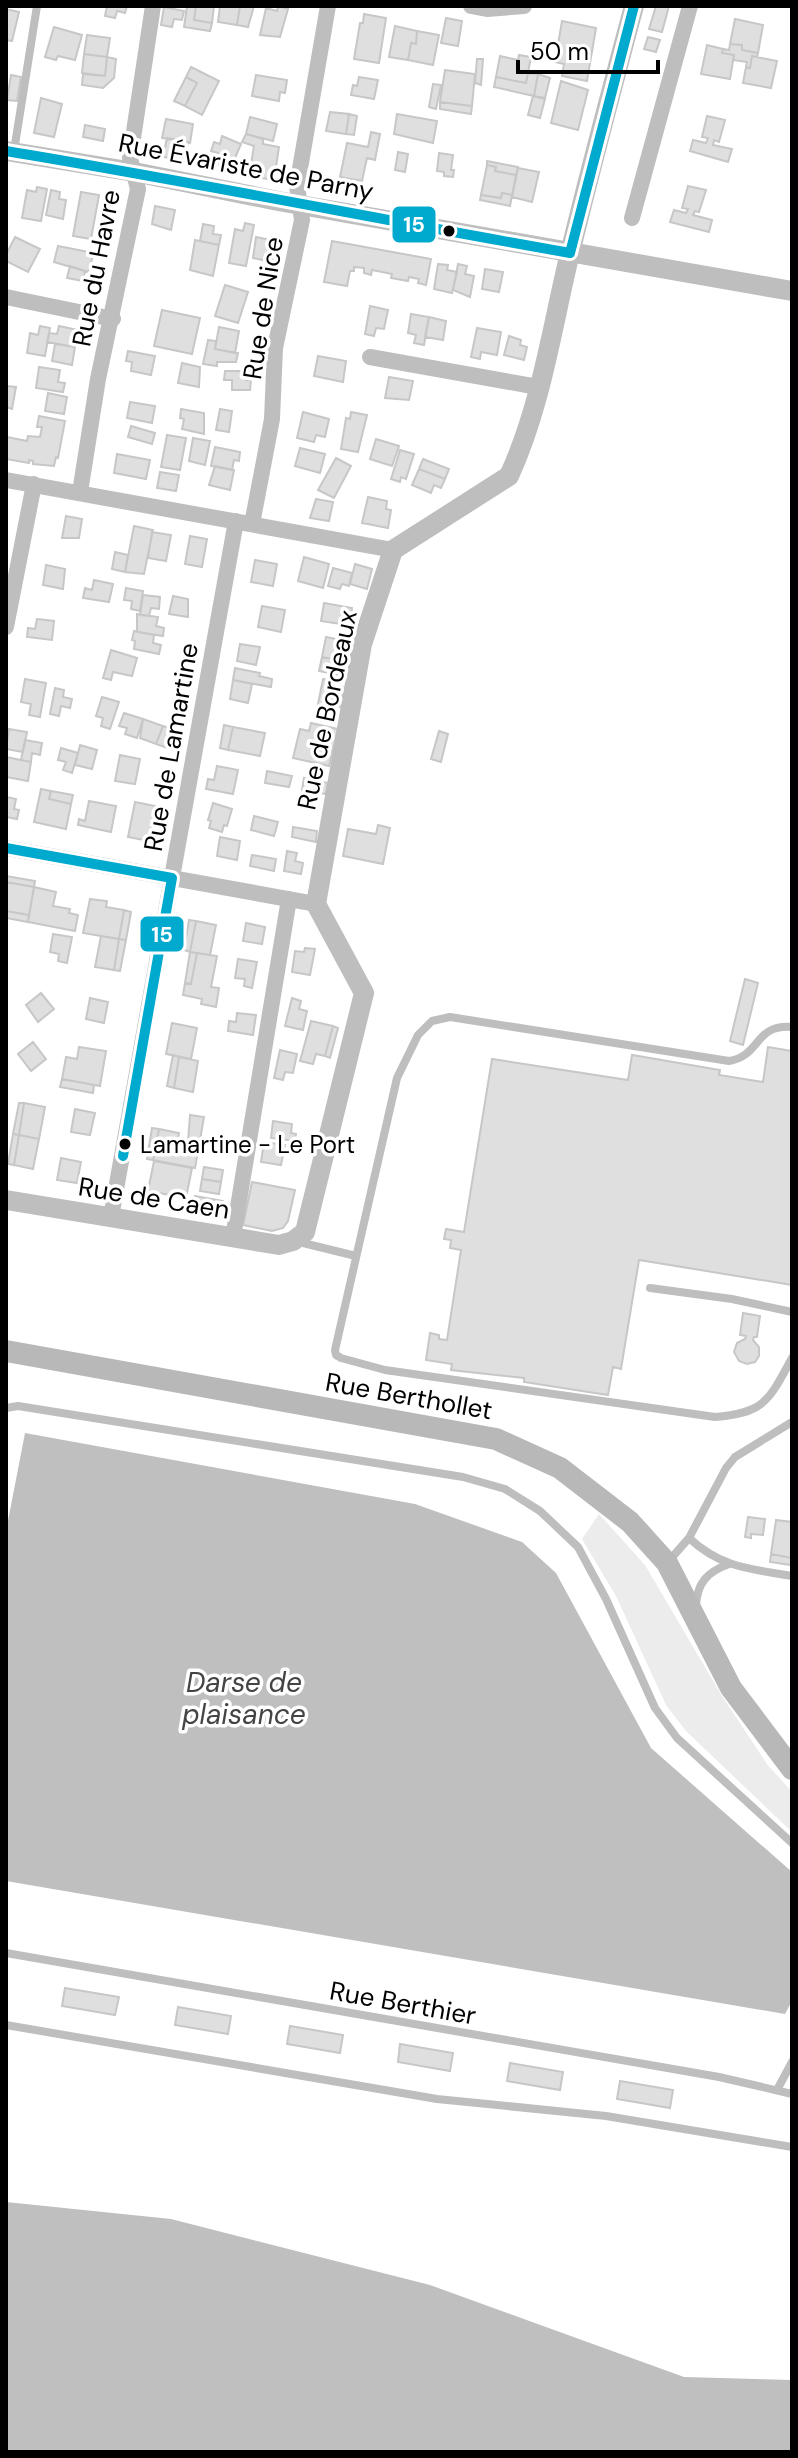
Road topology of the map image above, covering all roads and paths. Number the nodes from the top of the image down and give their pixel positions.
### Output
1 (37, 6) edge
2 (153, 6) edge
3 (328, 6) edge
4 (471, 6) edge
5 (524, 6) edge
6 (634, 6) edge
7 (690, 6) edge
8 (10, 152) edge
9 (134, 172) junction
10 (300, 205) junction
11 (632, 218) dead end
12 (570, 253) junction
13 (792, 291) edge
14 (6, 297) edge
15 (113, 319) junction
16 (370, 357) dead end
17 (538, 387) junction
18 (6, 480) edge
19 (34, 484) junction
20 (80, 492) junction
21 (244, 522) junction
22 (393, 550) junction
23 (6, 627) edge
24 (6, 848) edge
25 (172, 878) junction
26 (289, 899) junction
27 (316, 904) junction
28 (792, 1027) edge
29 (6, 1200) edge
30 (111, 1217) junction
31 (233, 1237) junction
32 (293, 1241) junction
33 (356, 1256) junction
34 (650, 1288) dead end
35 (792, 1312) edge
36 (6, 1351) edge
37 (792, 1358) edge
38 (6, 1408) edge
39 (792, 1422) edge
40 (689, 1538) junction
41 (667, 1563) junction
42 (730, 1564) junction
43 (792, 1576) edge
44 (696, 1619) junction
45 (792, 1769) edge
46 (792, 1843) edge
47 (6, 1953) edge
48 (6, 2025) edge
49 (792, 2062) edge
50 (777, 2090) junction
51 (792, 2094) edge
52 (792, 2147) edge

1 - 8 lane
2 - 9 street, Rue du Havre
3 - 10 street, Rue de Nice
4 - 5 street
6 - 12 street
7 - 11 street
8 - 9 street, Rue Évariste de Parny
9 - 10 street, Rue Évariste de Parny
9 - 15 street, Rue du Havre
10 - 12 street, Rue Évariste de Parny
10 - 21 street, Rue de Nice
12 - 13 street, Rue Évariste de Parny
12 - 17 street
14 - 15 street
15 - 20 street, Rue du Havre
16 - 17 street
17 - 22 street
18 - 19 street
19 - 20 street
19 - 23 street
20 - 21 street
21 - 22 street
21 - 25 street, Rue de Lamartine
22 - 27 street, Rue de Bordeaux
24 - 25 street
25 - 26 street
25 - 30 street, Rue de Lamartine
26 - 27 street
26 - 31 street
27 - 32 street
28 - 33 lane
29 - 30 street, Rue de Caen
30 - 31 street, Rue de Caen
31 - 32 street, Rue de Caen
32 - 33 lane
33 - 37 lane
34 - 35 lane
36 - 41 main road, Rue Berthollet
38 - 46 lane
39 - 40 lane
40 - 41 lane
40 - 42 lane
41 - 44 main road, Rue Berthollet
42 - 43 lane
42 - 44 lane
44 - 45 main road, Rue Berthollet
47 - 50 lane, Rue Berthier
48 - 52 lane
49 - 50 lane
50 - 51 lane, Rue Berthier

